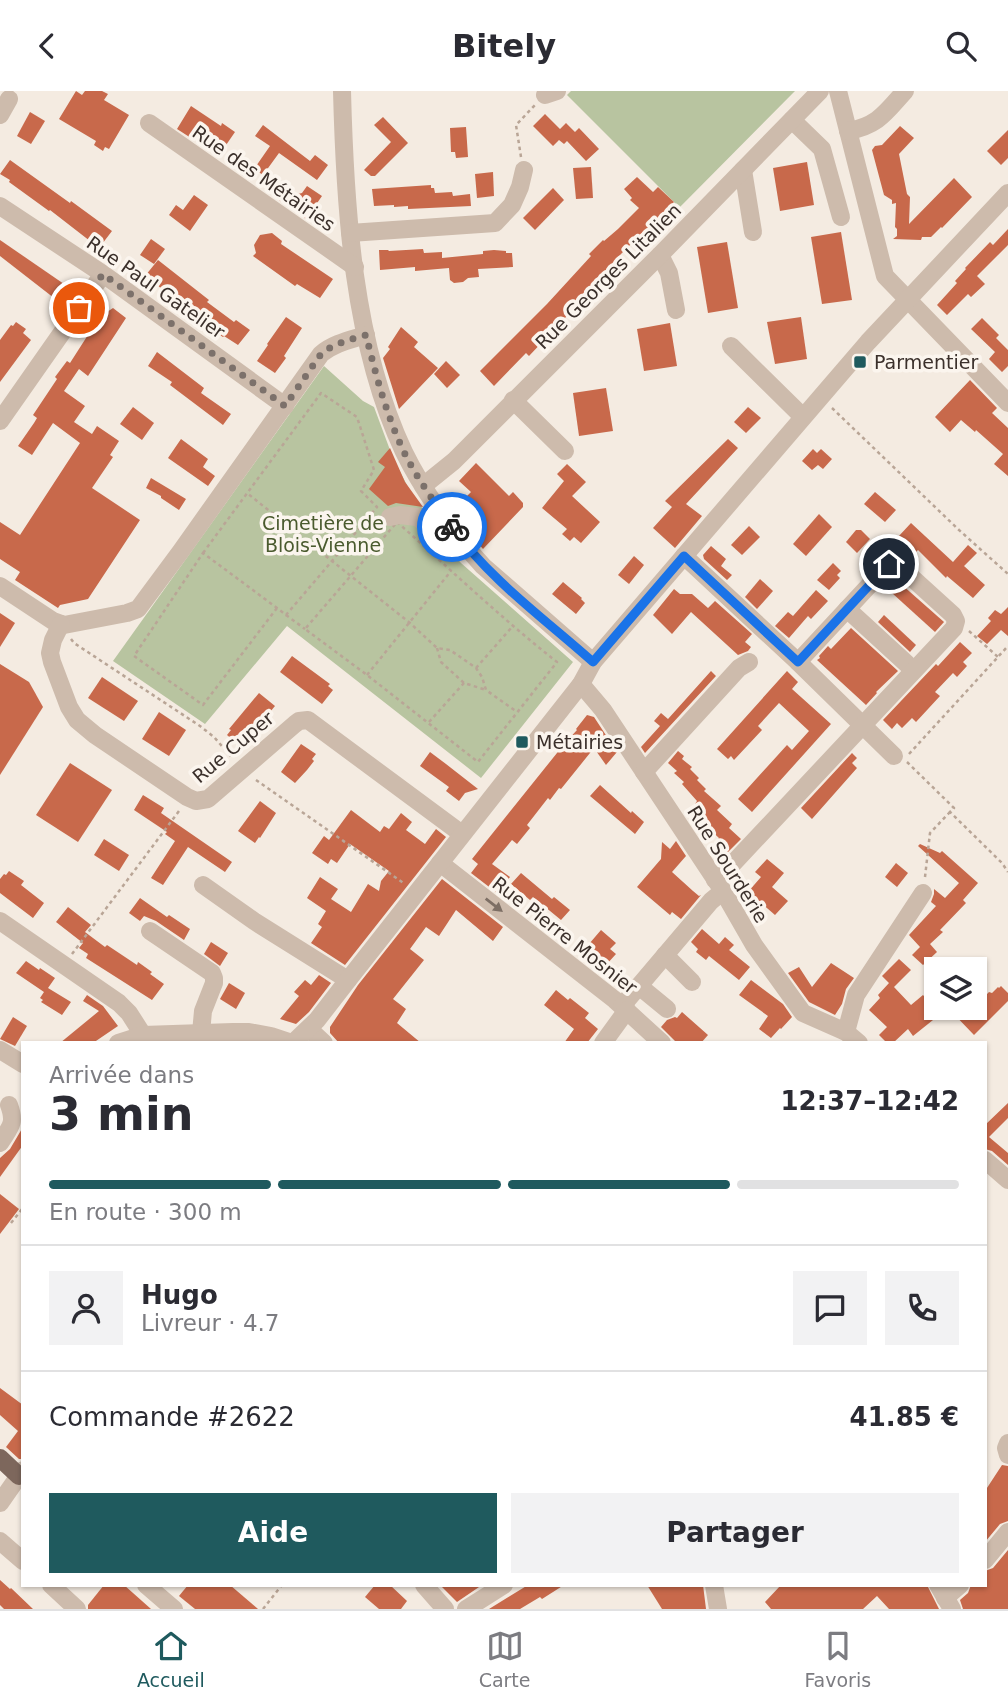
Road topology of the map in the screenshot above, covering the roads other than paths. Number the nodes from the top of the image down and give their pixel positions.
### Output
1 (342, 91) edge
2 (820, 91) edge
3 (838, 91) edge
4 (905, 91) edge
5 (792, 120) junction
6 (149, 123) dead end
7 (848, 131) junction
8 (524, 170) road end
9 (743, 170) junction
10 (1008, 193) edge
11 (0, 206) edge
12 (841, 217) dead end
13 (753, 232) dead end
14 (350, 233) junction
15 (660, 255) junction
16 (355, 267) junction
17 (103, 274) junction
18 (907, 299) junction
19 (676, 310) dead end
20 (366, 335) junction
21 (731, 347) dead end
22 (513, 400) junction
23 (1008, 403) edge
24 (285, 406) junction
25 (803, 417) junction
26 (0, 421) edge
27 (565, 451) dead end
28 (423, 486) junction
29 (390, 517) dead end
30 (463, 543) junction
31 (684, 556) junction
32 (0, 586) edge
33 (847, 608) junction
34 (61, 624) junction
35 (593, 662) junction
36 (749, 662) dead end
37 (798, 662) junction
38 (907, 664) dead end
39 (581, 684) junction
40 (863, 726) junction
41 (899, 758) road end
42 (644, 772) junction
43 (462, 834) junction
44 (440, 863) junction
45 (203, 885) dead end
46 (719, 885) junction
47 (923, 893) road end
48 (0, 921) edge
49 (150, 931) dead end
50 (673, 945) junction
51 (348, 980) junction
52 (692, 982) dead end
53 (639, 986) junction
54 (625, 1008) junction
55 (667, 1009) dead end
56 (309, 1029) junction
57 (143, 1035) junction
58 (193, 1036) edge
59 (852, 1038) edge
60 (124, 1041) edge
61 (287, 1041) edge
62 (295, 1041) edge
63 (322, 1041) edge
64 (604, 1041) edge
65 (660, 1041) edge
66 (0, 1050) edge
67 (21, 1063) edge
68 (11, 1104) edge
69 (0, 1143) edge
70 (987, 1162) edge
71 (1008, 1180) edge
72 (1008, 1443) edge
73 (1008, 1455) edge
74 (0, 1458) edge
75 (21, 1475) edge
76 (0, 1503) edge
77 (1008, 1532) edge
78 (0, 1541) edge
79 (987, 1558) edge
80 (21, 1559) edge
81 (53, 1587) edge
82 (148, 1587) edge
83 (426, 1587) edge
84 (501, 1587) edge
85 (714, 1587) edge
86 (77, 1609) edge
87 (174, 1609) edge
88 (445, 1609) edge
89 (466, 1609) edge
90 (718, 1609) edge

1 - 14 street, Rue des Métairies
2 - 5 street, Rue Georges Litalien
3 - 7 street
4 - 7 street
5 - 9 street, Rue Georges Litalien
5 - 12 street
6 - 16 street, Rue des Métairies
7 - 18 street
8 - 14 street
9 - 13 street
9 - 15 street, Rue Georges Litalien
10 - 18 street
11 - 17 street, Rue Paul Gatelier
14 - 16 street, Rue des Métairies
15 - 19 street
15 - 22 street, Rue Georges Litalien
16 - 20 street, Rue des Métairies
17 - 24 street, Rue Paul Gatelier
17 - 26 street
18 - 23 street
18 - 25 street
20 - 24 street
20 - 28 street, Rue des Métairies
21 - 25 street
22 - 27 street
22 - 28 street, Rue Georges Litalien
24 - 34 street
25 - 31 street
28 - 30 street, Rue des Métairies
29 - 30 street
30 - 35 street, Rue des Métairies
31 - 35 street
31 - 37 street
32 - 34 street
33 - 37 street
33 - 38 street
33 - 40 street
34 - 43 street, Rue Cuper
35 - 39 street
36 - 42 street
37 - 40 street
39 - 42 street, Rue Sourderie
39 - 43 street
40 - 41 street
40 - 46 street
42 - 46 street, Rue Sourderie
43 - 44 street
44 - 51 street
44 -> 54 street, Rue Pierre Mosnier
45 - 51 street
46 - 50 street
46 - 59 street, Rue Sourderie
47 - 59 street
48 - 57 street
49 - 58 street
50 - 52 street
50 - 53 street
51 - 56 street
53 - 54 street
53 - 55 street
54 - 64 street
54 - 65 street, Rue Pierre Mosnier
56 - 62 street
56 - 63 street
57 - 58 street
57 - 60 street
58 - 61 street
66 - 67 street
68 - 69 street
70 - 71 street
72 - 73 street
74 - 75 main road
75 - 76 street
77 - 79 street
78 - 80 street
81 - 86 street
82 - 87 street
83 - 88 street
84 - 89 street
85 - 90 street

